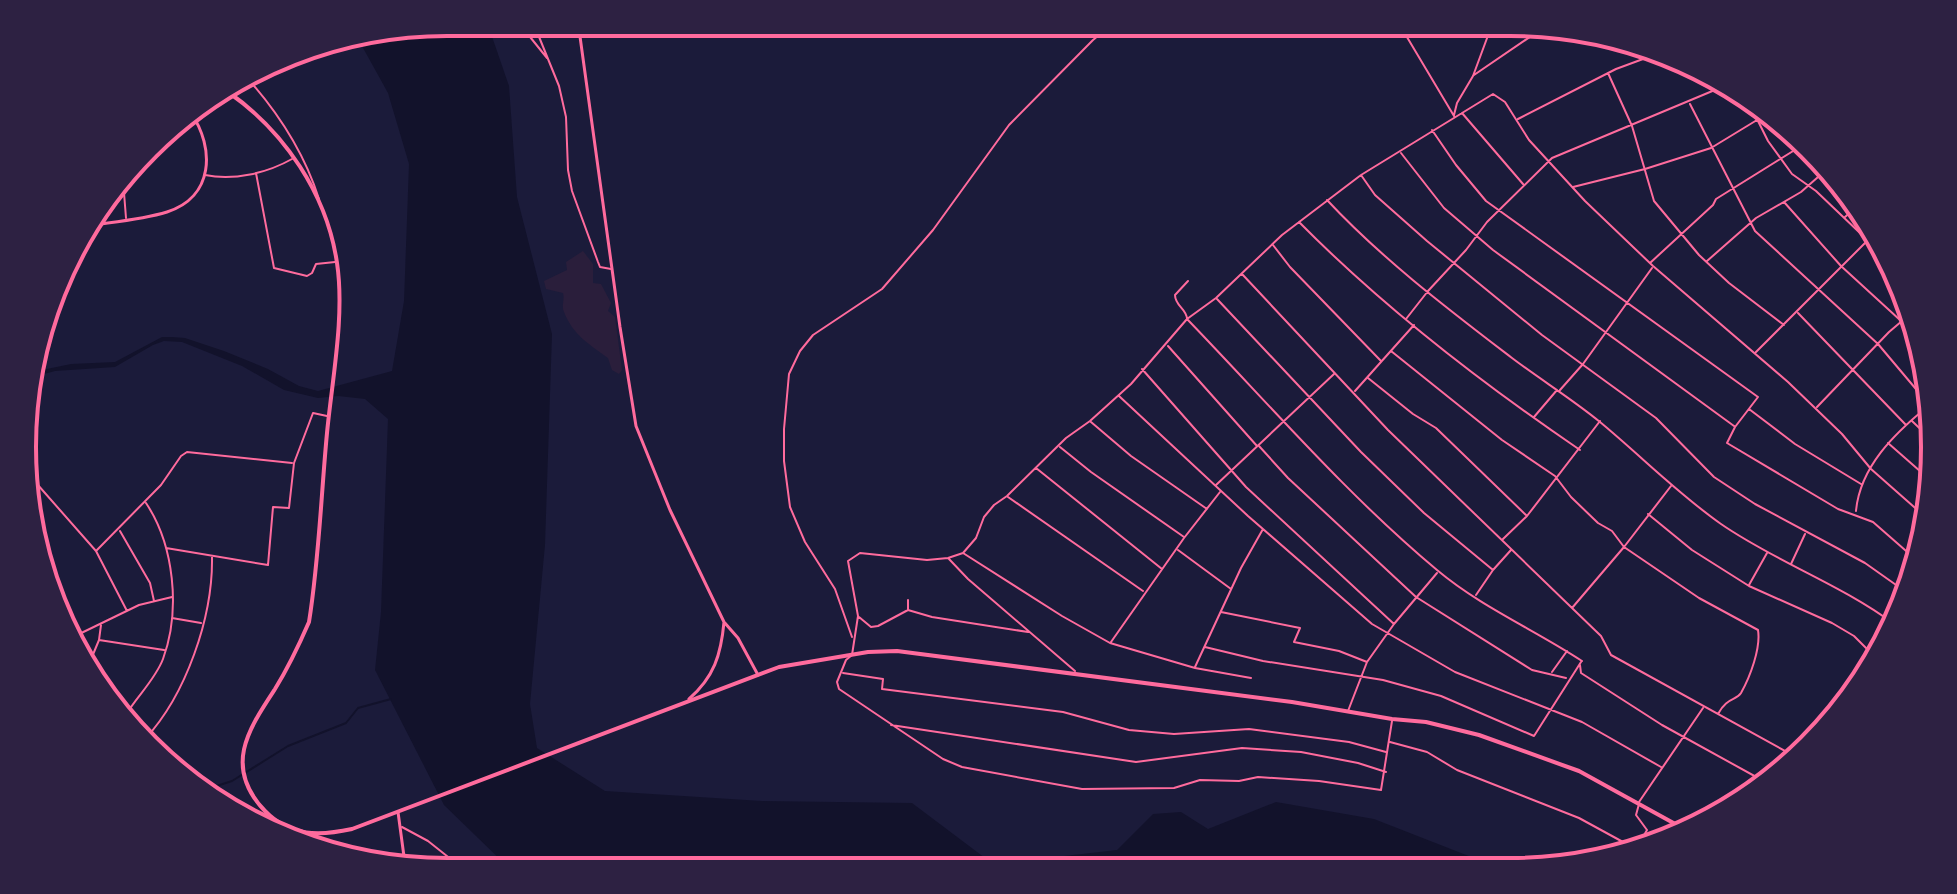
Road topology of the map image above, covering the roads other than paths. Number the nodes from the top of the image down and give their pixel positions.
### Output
1 (529, 36) edge
2 (539, 36) edge
3 (580, 36) edge
4 (1098, 36) edge
5 (1406, 36) edge
6 (1488, 36) edge
7 (1530, 37) edge
8 (1644, 59) edge
9 (548, 60) junction
10 (1608, 73) junction
11 (1473, 76) junction
12 (253, 85) edge
13 (1715, 90) edge
14 (233, 96) edge
15 (1689, 103) junction
16 (1461, 112) junction
17 (1454, 116) junction
18 (1517, 120) junction
19 (1757, 120) joint
20 (197, 121) edge
21 (1632, 126) junction
22 (1432, 130) junction
23 (1711, 148) junction
24 (1795, 150) edge
25 (1400, 152) junction
26 (294, 158) junction
27 (1782, 159) junction
28 (1548, 162) junction
29 (1645, 169) junction
30 (256, 173) junction
31 (204, 175) junction
32 (1361, 175) junction
33 (1819, 176) edge
34 (1524, 185) junction
35 (1809, 186) junction
36 (1572, 187) junction
37 (1732, 190) junction
38 (124, 193) edge
39 (1326, 199) junction
40 (1784, 202) junction
41 (323, 210) junction
42 (1499, 210) junction
43 (1848, 214) edge
44 (1844, 218) junction
45 (126, 219) junction
46 (1299, 222) junction
47 (102, 223) edge
48 (1751, 224) junction
49 (1679, 233) junction
50 (1862, 235) edge
51 (1477, 237) junction
52 (1866, 241) edge
53 (1273, 245) junction
54 (337, 262) junction
55 (1706, 262) junction
56 (1453, 263) junction
57 (1652, 264) junction
58 (1841, 266) junction
59 (612, 269) junction
60 (1241, 273) junction
61 (1188, 281) dead end
62 (1817, 290) junction
63 (1428, 291) junction
64 (1216, 298) junction
65 (1628, 301) junction
66 (1797, 312) junction
67 (1187, 319) junction
68 (1406, 319) junction
69 (1900, 320) edge
70 (1901, 322) edge
71 (1414, 325) junction
72 (1784, 325) junction
73 (1605, 334) junction
74 (1878, 344) junction
75 (1167, 345) junction
76 (1391, 351) junction
77 (1755, 354) junction
78 (1381, 361) junction
79 (1583, 364) junction
80 (1142, 369) junction
81 (1853, 369) junction
82 (1335, 373) junction
83 (1368, 378) junction
84 (1558, 390) junction
85 (1916, 390) edge
86 (1354, 392) junction
87 (1119, 395) junction
88 (1309, 398) junction
89 (1749, 409) junction
90 (1815, 409) junction
91 (1919, 413) edge
92 (329, 415) junction
93 (1533, 418) junction
94 (1911, 420) junction
95 (1090, 421) junction
96 (1284, 421) junction
97 (1600, 421) junction
98 (1906, 425) junction
99 (1735, 427) junction
100 (1920, 429) edge
101 (1887, 442) junction
102 (1059, 446) junction
103 (1258, 446) junction
104 (1580, 450) junction
105 (294, 463) junction
106 (1035, 467) junction
107 (1871, 469) junction
108 (1232, 471) junction
109 (1920, 471) edge
110 (1555, 476) junction
111 (1861, 484) junction
112 (38, 485) edge
113 (1215, 486) junction
114 (1671, 486) junction
115 (1221, 491) junction
116 (1007, 496) junction
117 (145, 502) junction
118 (1207, 509) junction
119 (1916, 509) edge
120 (1856, 513) junction
121 (1648, 514) junction
122 (1527, 516) junction
123 (1263, 528) junction
124 (119, 530) junction
125 (1806, 533) junction
126 (1184, 538) junction
127 (1502, 540) junction
128 (1624, 547) junction
129 (166, 548) junction
130 (1176, 549) junction
131 (1512, 549) junction
132 (96, 551) junction
133 (1907, 552) edge
134 (963, 553) junction
135 (1767, 553) junction
136 (212, 554) junction
137 (948, 558) junction
138 (1791, 565) junction
139 (1163, 570) junction
140 (1493, 570) junction
141 (1439, 572) junction
142 (1897, 585) edge
143 (1749, 586) junction
144 (1232, 590) junction
145 (1145, 593) junction
146 (1475, 596) junction
147 (172, 597) junction
148 (1416, 597) junction
149 (908, 600) dead end
150 (154, 602) junction
151 (1571, 609) junction
152 (908, 610) junction
153 (127, 611) junction
154 (1221, 612) junction
155 (858, 616) junction
156 (172, 618) junction
157 (1884, 618) edge
158 (724, 622) junction
159 (202, 623) junction
160 (100, 624) junction
161 (1394, 624) junction
162 (1031, 632) junction
163 (80, 633) edge
164 (1387, 634) junction
165 (99, 640) junction
166 (852, 642) junction
167 (1110, 643) junction
168 (1205, 647) junction
169 (1867, 649) edge
170 (165, 650) junction
171 (1567, 651) junction
172 (93, 655) edge
173 (852, 655) junction
174 (1582, 661) junction
175 (1367, 662) junction
176 (1195, 668) junction
177 (841, 673) junction
178 (1552, 673) junction
179 (1078, 674) junction
180 (758, 675) junction
181 (1361, 677) junction
182 (1251, 678) dead end
183 (1568, 679) junction
184 (685, 702) junction
185 (1703, 707) junction
186 (130, 709) edge
187 (1347, 712) junction
188 (1551, 712) junction
189 (1717, 715) junction
190 (1392, 719) junction
191 (890, 725) junction
192 (150, 731) edge
193 (1683, 736) junction
194 (1390, 742) junction
195 (1786, 752) edge
196 (1388, 753) junction
197 (1661, 767) junction
198 (1386, 772) junction
199 (1755, 776) edge
200 (1639, 803) junction
201 (398, 812) junction
202 (267, 813) junction
203 (264, 816) edge
204 (282, 823) edge
205 (1675, 824) edge
206 (402, 827) junction
207 (312, 835) edge
208 (1644, 835) edge
209 (1623, 842) edge
210 (404, 855) edge
211 (449, 858) edge

1 - 9 street
2 - 9 street
3 - 59 main road
4 - 166 street
5 - 17 street
6 - 11 street
7 - 11 street
8 - 10 street
9 - 59 street
10 - 18 street
10 - 21 street
11 - 17 street
12 - 41 street
13 - 15 street
14 - 26 highway
15 - 21 street
15 - 23 street
16 - 17 street
16 - 18 street
16 - 34 street
17 - 22 street
18 - 28 street
19 - 23 street
19 - 27 street
20 - 31 main road
21 - 28 street
21 - 29 street
22 - 25 street
22 - 42 street
23 - 29 street
23 - 37 street
24 - 27 street
25 - 32 street
25 - 51 street
26 - 30 street
26 - 41 highway
27 - 35 street
27 - 37 street
28 - 34 street
28 - 36 street
29 - 36 street
29 - 49 street
30 - 31 street
30 - 54 street
31 - 45 main road
32 - 39 street
32 - 56 street
33 - 35 street
34 - 42 street
35 - 40 street
35 - 44 street
36 - 57 street
37 - 48 street
37 - 49 street
38 - 45 street
39 - 46 street
39 - 63 street
40 - 48 street
40 - 58 street
41 - 54 highway
42 - 51 street
42 - 65 street
43 - 44 street
44 - 50 street
45 - 47 main road
46 - 53 street
46 - 68 street
48 - 55 street
48 - 62 street
49 - 55 street
49 - 57 street
51 - 56 street
51 - 73 street
52 - 58 street
53 - 60 street
53 - 78 street
54 - 92 highway
55 - 72 street
56 - 63 street
56 - 79 street
57 - 65 street
57 - 77 street
58 - 62 street
58 - 69 street
59 - 158 main road
60 - 64 street
60 - 82 street
61 - 67 street
62 - 66 street
62 - 74 street
63 - 68 street
63 - 84 street
64 - 67 street
64 - 88 street
65 - 73 street
65 - 89 street
66 - 72 street
66 - 81 street
67 - 75 street
67 - 96 street
68 - 71 street
70 - 74 street
71 - 76 street
71 - 93 street
72 - 77 street
73 - 79 street
73 - 99 street
74 - 81 street
74 - 85 street
75 - 80 street
75 - 103 street
76 - 78 street
76 - 110 street
77 - 90 street
78 - 83 street
79 - 84 street
79 - 125 street
80 - 87 street
80 - 108 street
81 - 90 street
81 - 98 street
82 - 86 street
82 - 88 street
83 - 86 street
83 - 122 street
84 - 93 street
84 - 97 street
86 - 127 street
87 - 95 street
87 - 113 street
88 - 96 street
88 - 140 street
89 - 99 street
89 - 111 street
90 - 107 street
91 - 94 street
92 - 105 street
92 - 202 highway
93 - 104 street
94 - 98 street
94 - 100 street
95 - 102 street
95 - 118 street
96 - 103 street
96 - 141 street
97 - 104 street
97 - 114 street
98 - 101 street
99 - 120 street
101 - 107 street
101 - 109 street
102 - 106 street
102 - 126 street
103 - 108 street
103 - 148 street
104 - 110 street
105 - 117 street
105 - 136 street
106 - 116 street
106 - 139 street
107 - 111 street
107 - 119 street
108 - 113 street
108 - 161 street
110 - 122 street
110 - 128 street
111 - 120 street
112 - 132 street
113 - 115 street
114 - 121 street
114 - 135 street
115 - 118 street
115 - 123 street
116 - 134 street
116 - 145 street
117 - 124 street
117 - 129 street
118 - 126 street
120 - 133 street
121 - 128 street
121 - 143 street
122 - 127 street
123 - 144 street
123 - 164 street
124 - 132 street
124 - 150 street
125 - 138 street
125 - 142 street
126 - 130 street
127 - 131 street
128 - 151 street
128 - 189 street
129 - 136 street
129 - 147 street
130 - 139 street
130 - 144 street
131 - 140 street
131 - 151 street
132 - 153 street
134 - 137 street
134 - 167 street
135 - 138 street
135 - 143 street
136 - 159 street
137 - 155 street
137 - 162 street
138 - 157 street
139 - 145 street
140 - 146 street
141 - 146 street
141 - 148 street
143 - 169 street
144 - 154 street
145 - 167 street
146 - 171 street
147 - 150 street
147 - 156 street
148 - 161 street
148 - 178 street
149 - 152 street
150 - 153 street
151 - 185 street
152 - 155 street
152 - 162 street
153 - 160 street
154 - 168 street
154 - 175 street
155 - 166 street
156 - 159 street
156 - 170 street
158 - 180 main road
158 - 184 main road
159 - 192 street
160 - 163 street
160 - 165 street
161 - 164 street
162 - 179 street
164 - 175 street
164 - 188 street
165 - 170 street
165 - 172 street
166 - 173 street
167 - 176 street
168 - 176 street
168 - 181 street
170 - 186 street
171 - 174 street
171 - 178 street
173 - 177 street
173 - 179 highway
173 - 180 highway
174 - 183 street
174 - 193 street
175 - 181 street
176 - 182 street
177 - 191 street
177 - 196 street
178 - 183 street
179 - 187 highway
180 - 184 highway
181 - 187 street
181 - 188 street
183 - 188 street
184 - 201 highway
185 - 189 street
185 - 193 street
187 - 190 highway
188 - 197 street
189 - 195 street
190 - 194 street
190 - 200 highway
191 - 198 street
191 - 198 street
193 - 197 street
193 - 199 street
194 - 196 street
194 - 209 street
196 - 198 street
197 - 200 street
200 - 205 highway
200 - 208 street
201 - 206 main road
201 - 207 highway
202 - 203 street
202 - 204 highway
206 - 210 main road
206 - 211 street

